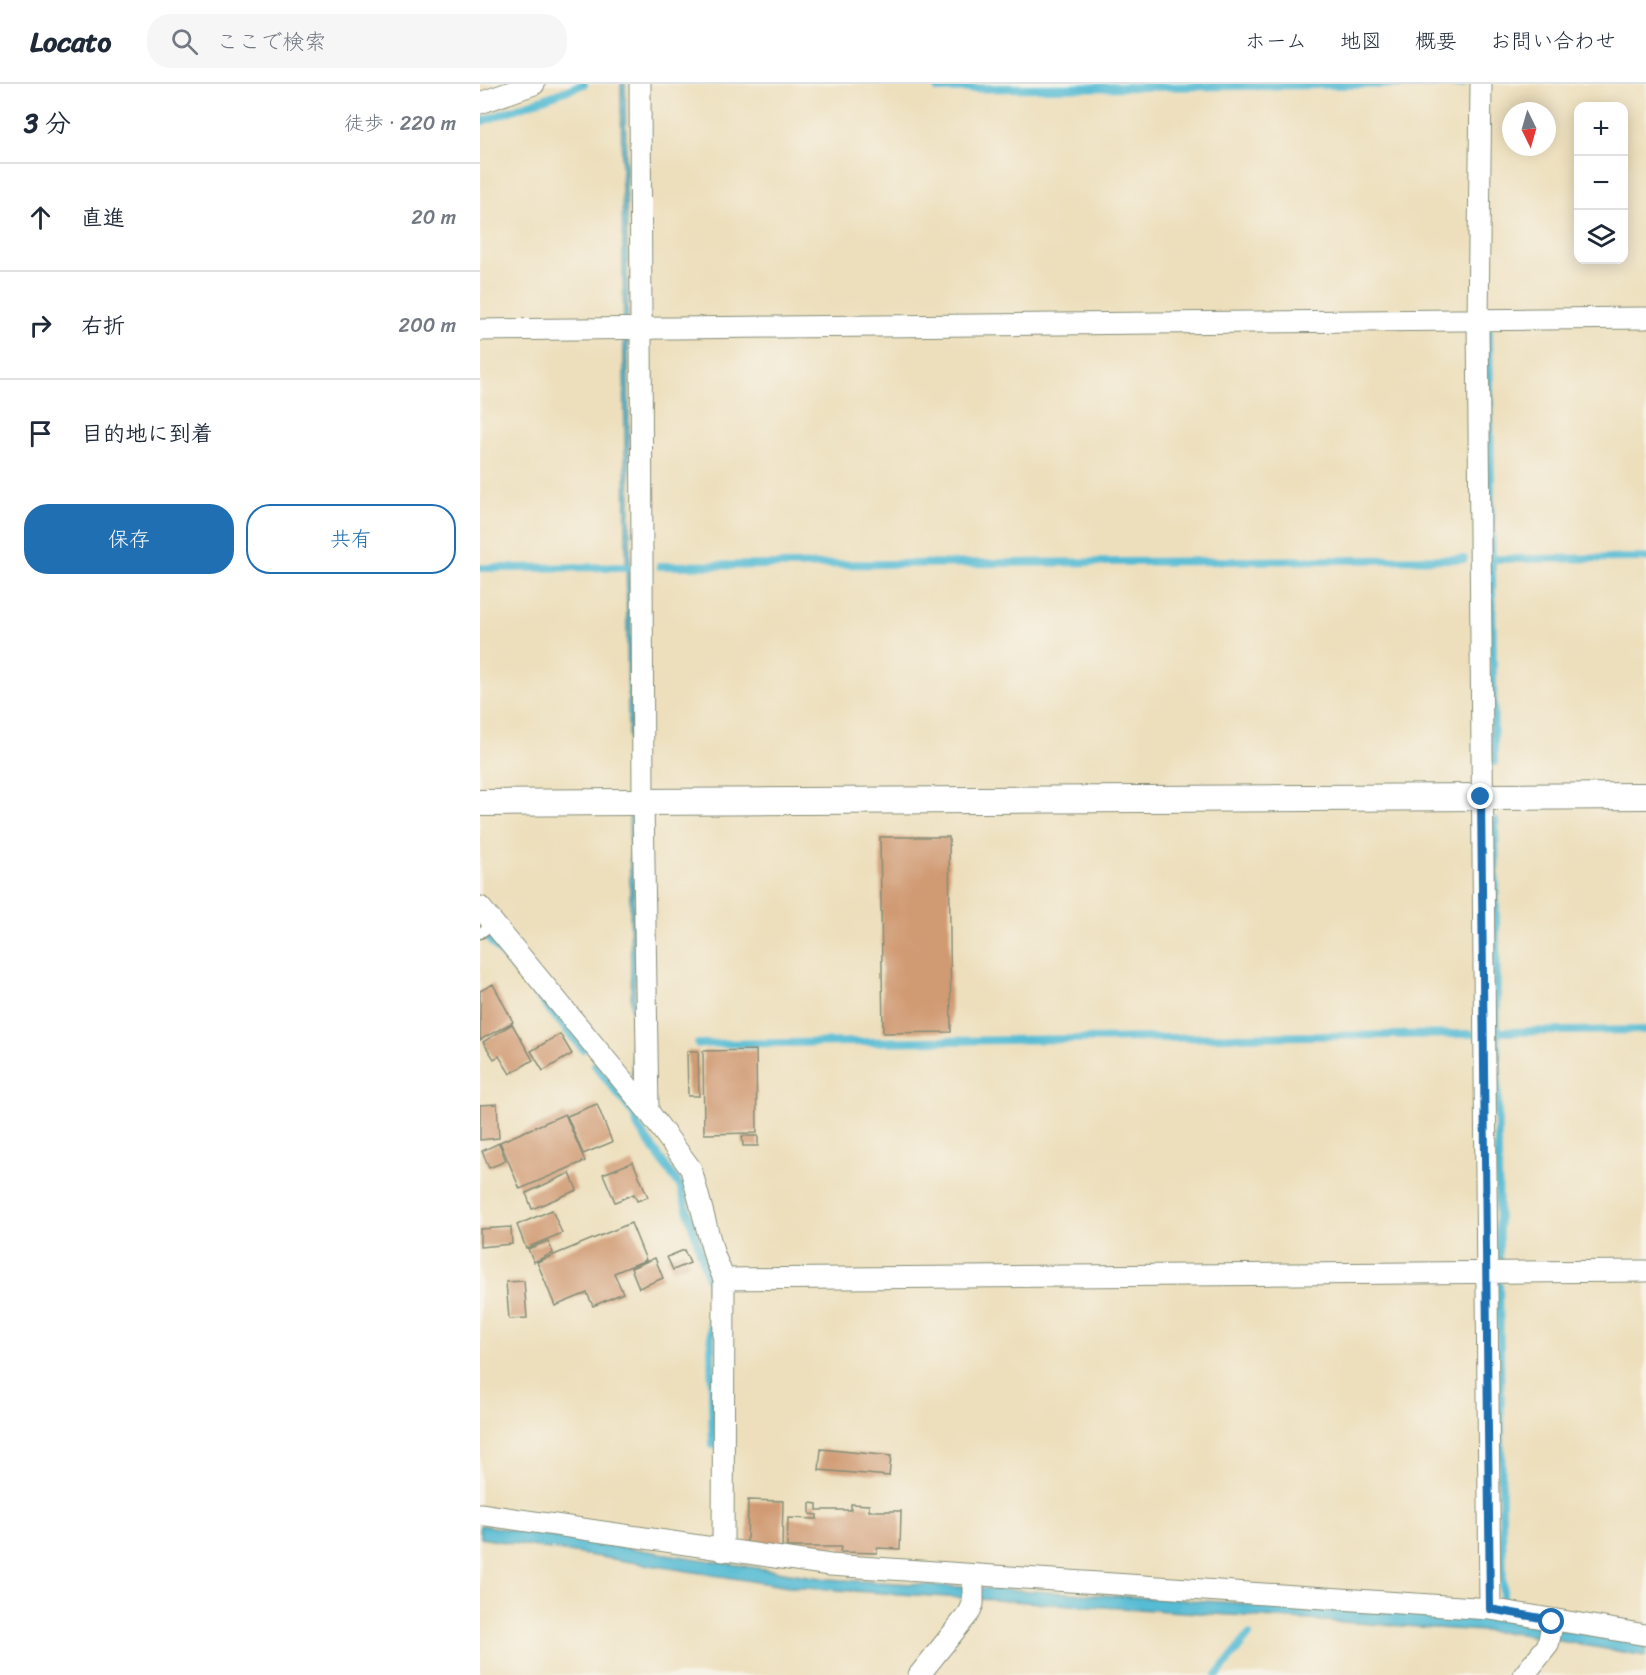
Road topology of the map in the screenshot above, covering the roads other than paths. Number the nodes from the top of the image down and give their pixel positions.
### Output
1 (534, 84) edge
2 (640, 84) edge
3 (1481, 84) edge
4 (480, 103) edge
5 (1646, 318) edge
6 (1478, 320) junction
7 (631, 329) junction
8 (480, 330) edge
9 (1646, 796) edge
10 (1481, 797) junction
11 (634, 802) junction
12 (480, 803) edge
13 (484, 921) edge
14 (648, 1111) junction
15 (1646, 1271) edge
16 (1488, 1273) junction
17 (724, 1279) junction
18 (480, 1514) edge
19 (723, 1551) junction
20 (973, 1588) junction
21 (1490, 1609) junction
22 (1552, 1621) junction
23 (1646, 1635) edge
24 (919, 1675) edge
25 (1524, 1675) edge

1 - 4 street
2 - 7 street
3 - 6 street
5 - 6 street
6 - 7 street
6 - 10 street
7 - 8 street
7 - 11 street
9 - 10 street
10 - 11 street
10 - 16 street
11 - 12 street
11 - 14 street
13 - 14 street
14 - 17 street
15 - 16 street
16 - 17 street
16 - 21 street
17 - 19 street
18 - 19 street
19 - 20 street
20 - 21 street
20 - 24 street
21 - 22 street
22 - 23 street
22 - 25 street

